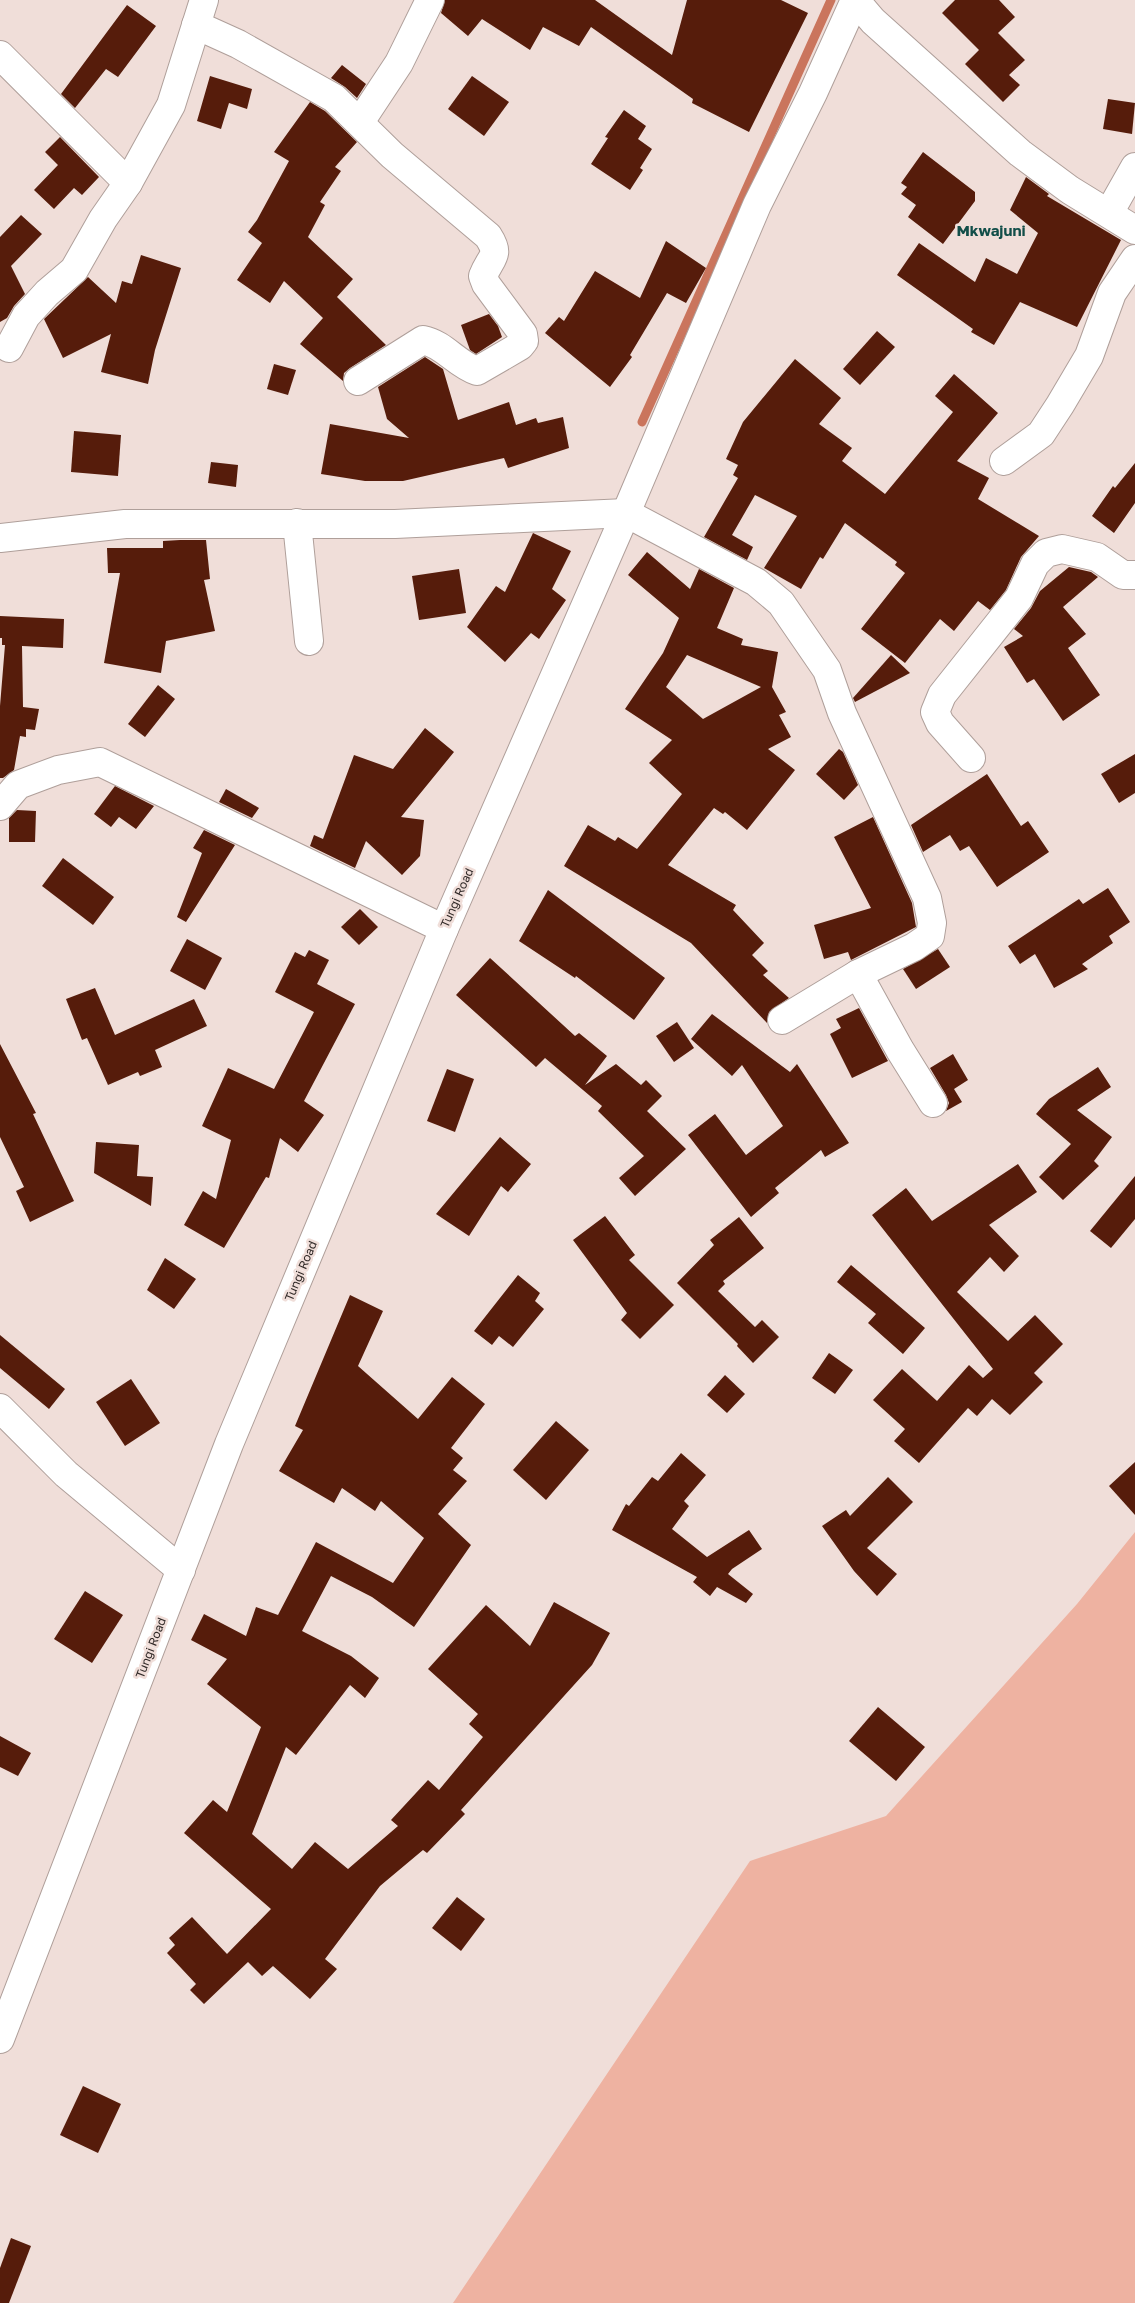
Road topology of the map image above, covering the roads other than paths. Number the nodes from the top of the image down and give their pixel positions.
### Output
1 (430, 0) edge
2 (855, 0) edge
3 (200, 12) edge
4 (0, 54) edge
5 (360, 122) junction
6 (1135, 167) edge
7 (128, 183) junction
8 (1109, 213) junction
9 (1135, 230) edge
10 (1135, 259) edge
11 (9, 348) dead end
12 (358, 382) dead end
13 (1004, 461) dead end
14 (626, 513) junction
15 (297, 524) junction
16 (0, 538) edge
17 (1135, 575) edge
18 (310, 641) dead end
19 (971, 758) dead end
20 (0, 806) edge
21 (444, 929) junction
22 (858, 974) junction
23 (782, 1020) dead end
24 (933, 1103) dead end
25 (0, 1408) edge
26 (181, 1570) junction
27 (0, 2039) edge

1 - 5 street
2 - 8 street
2 - 14 street, Tungi Road
3 - 5 street
3 - 7 street
4 - 7 street
5 - 12 street
6 - 8 street
7 - 11 street
8 - 9 street
10 - 13 street
14 - 15 street
14 - 21 street, Tungi Road
14 - 22 street
15 - 16 street
15 - 18 street
17 - 19 street
20 - 21 street
21 - 26 street, Tungi Road
22 - 23 street
22 - 24 street
25 - 26 street
26 - 27 street, Tungi Road

